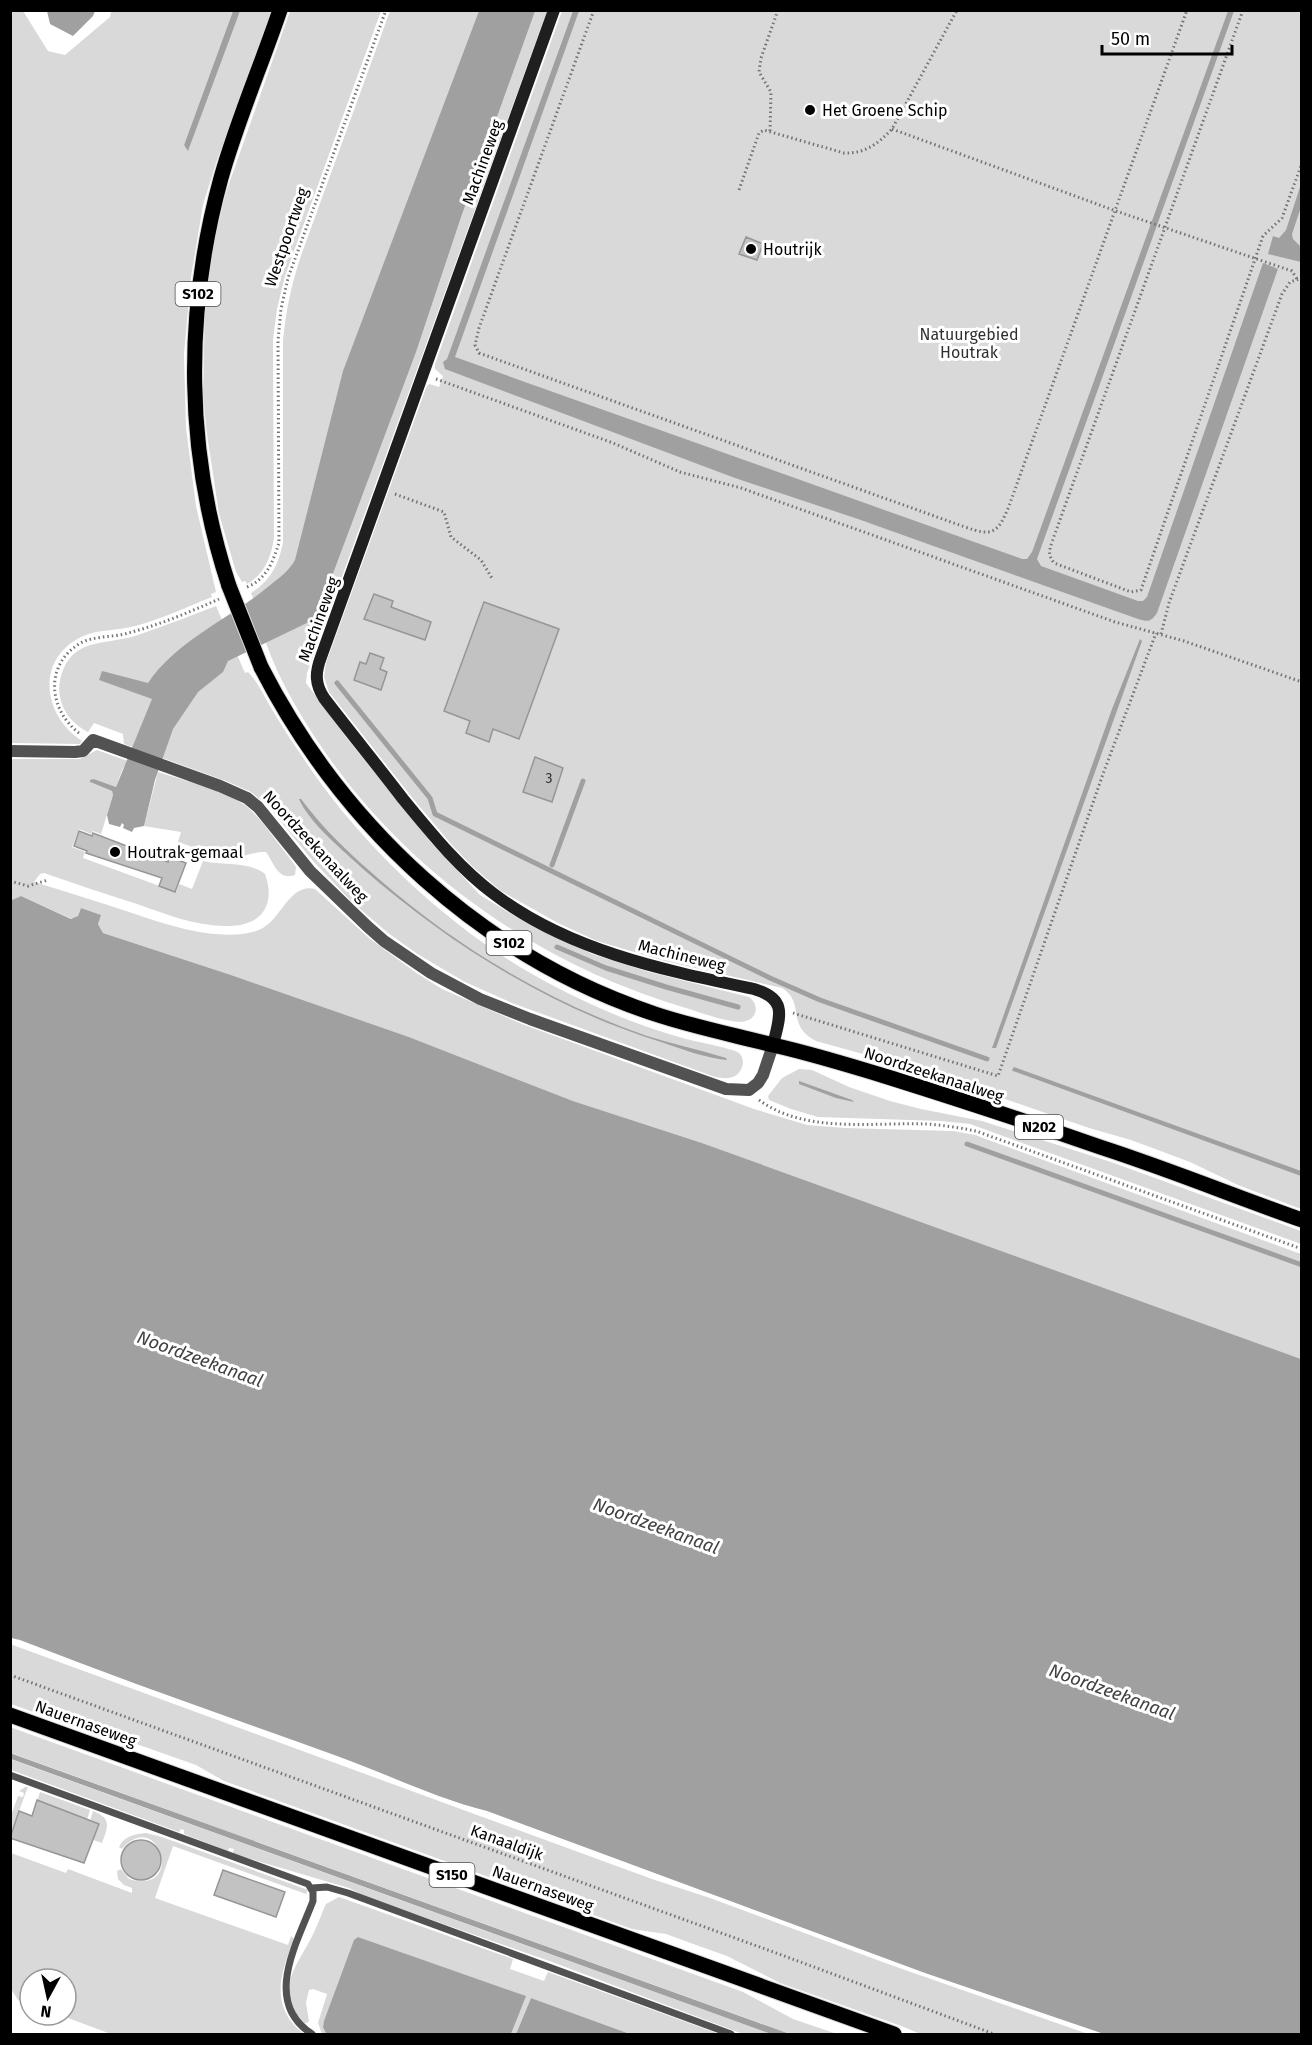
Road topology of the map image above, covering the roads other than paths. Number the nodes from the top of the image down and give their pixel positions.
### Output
1 (280, 10) edge
2 (554, 10) edge
3 (10, 751) edge
4 (773, 1045) junction
5 (1302, 1220) edge
6 (10, 1715) edge
7 (10, 1775) edge
8 (312, 1888) junction
9 (312, 2034) edge
10 (731, 2034) edge
11 (894, 2034) edge

1 - 4 main road, S102, bridge
2 - 4 street, Machineweg
3 - 4 street, Noordzeekanaalweg
4 - 5 main road, Noordzeekanaalweg / N202
6 - 11 main road, Nauernaseweg / S150
7 - 8 lane
8 - 9 lane
8 - 10 lane

